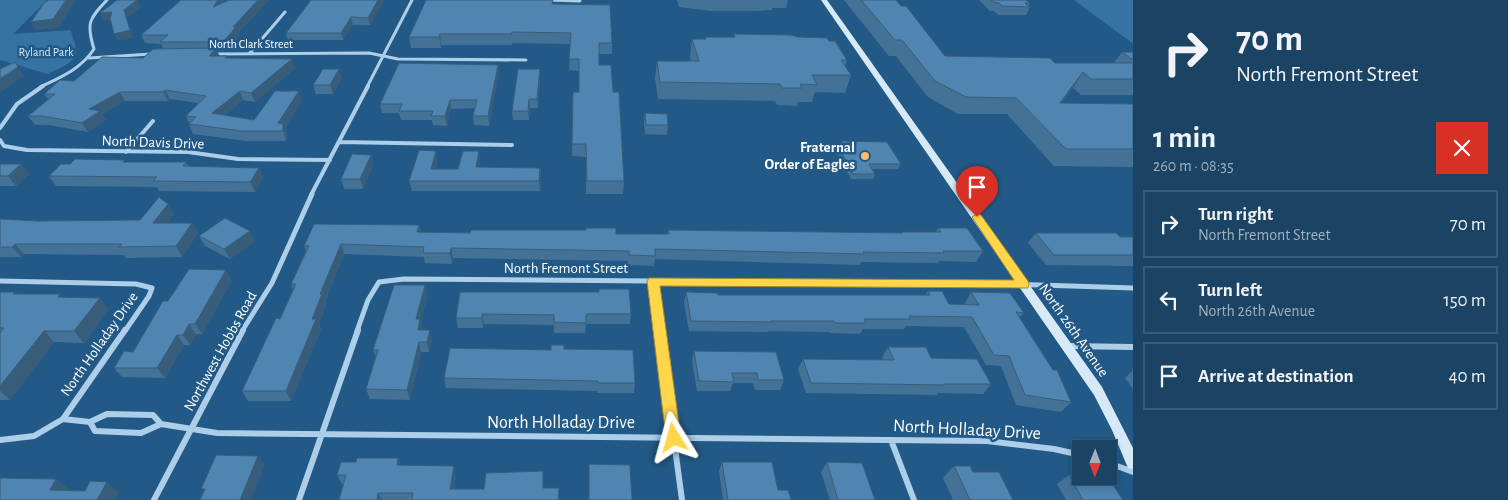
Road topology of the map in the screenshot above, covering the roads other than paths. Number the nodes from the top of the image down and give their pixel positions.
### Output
1 (107, 0) edge
2 (412, 0) edge
3 (543, 0) edge
4 (824, 0) edge
5 (580, 1) edge
6 (285, 12) dead end
7 (161, 54) edge
8 (210, 54) edge
9 (249, 54) junction
10 (383, 55) junction
11 (89, 58) junction
12 (526, 60) dead end
13 (153, 121) dead end
14 (0, 128) edge
15 (0, 140) edge
16 (339, 142) junction
17 (512, 145) dead end
18 (126, 152) junction
19 (330, 160) junction
20 (0, 280) edge
21 (653, 281) junction
22 (1023, 284) junction
23 (1133, 288) edge
24 (1067, 346) junction
25 (1133, 347) edge
26 (63, 419) junction
27 (90, 422) junction
28 (161, 424) junction
29 (191, 429) junction
30 (322, 435) junction
31 (674, 438) junction
32 (0, 440) edge
33 (891, 440) junction
34 (1072, 453) edge
35 (1133, 463) edge
36 (1118, 466) edge
37 (1133, 472) edge
38 (154, 500) edge
39 (299, 500) edge
40 (682, 500) edge
41 (914, 500) edge

1 - 11 street
2 - 10 street, Northwest Hobbs Road
3 - 5 street
4 - 22 street, North 26th Avenue
6 - 9 street
7 - 11 street
8 - 9 street, North Clark Street
9 - 10 street, North Clark Street
10 - 12 street, North Clark Street
10 - 16 street, Northwest Hobbs Road
11 - 14 street
13 - 18 street
15 - 18 street, North Davis Drive
16 - 17 street
16 - 19 street, Northwest Hobbs Road
18 - 19 street, North Davis Drive
19 - 29 street, Northwest Hobbs Road
20 - 26 street, North Holladay Drive
21 - 22 street, North Fremont Street
21 - 30 street, North Fremont Street
21 - 31 street
22 - 23 street, North Fremont Street
22 - 24 street, North 26th Avenue
24 - 25 street
24 - 35 street, North 26th Avenue
26 - 27 street, North Holladay Drive
26 - 32 street
27 - 28 street, North Holladay Drive
27 - 28 street, North Holladay Drive
28 - 29 street, North Holladay Drive
29 - 30 street, North Holladay Drive
29 - 38 street, Northwest Hobbs Road
30 - 31 street, North Holladay Drive
30 - 39 street
31 - 33 street, North Holladay Drive
31 - 40 street
33 - 34 street, North Holladay Drive
33 - 41 street
36 - 37 street

